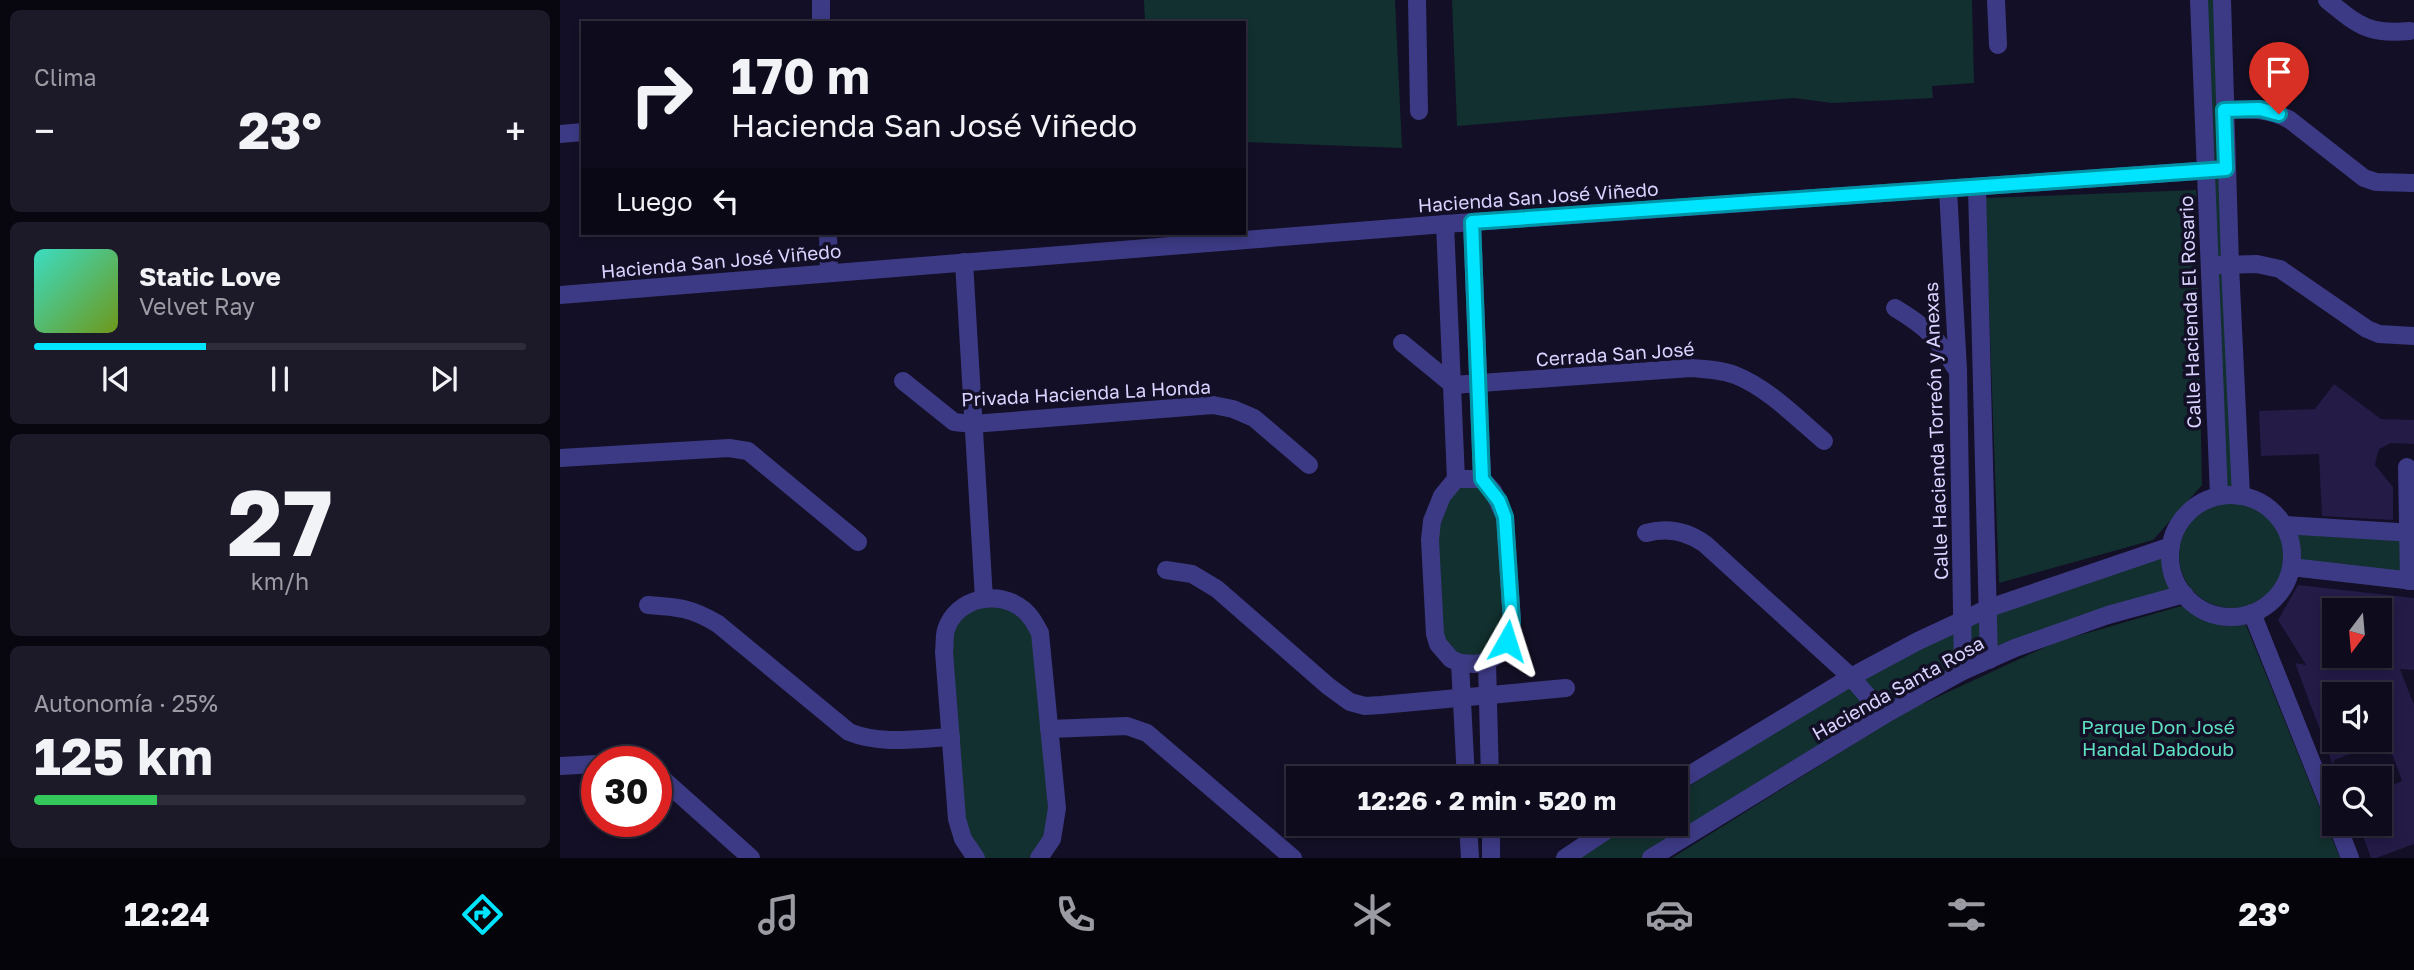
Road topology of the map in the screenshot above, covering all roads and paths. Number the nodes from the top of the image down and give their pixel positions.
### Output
1 (821, 0) edge
2 (1417, 0) edge
3 (1996, 0) edge
4 (2199, 0) edge
5 (2222, 0) edge
6 (2326, 0) edge
7 (821, 21) edge
8 (2410, 32) dead end
9 (1997, 46) dead end
10 (2224, 110) junction
11 (1419, 111) dead end
12 (581, 132) edge
13 (560, 134) edge
14 (2226, 169) junction
15 (2206, 170) junction
16 (2414, 183) edge
17 (1977, 188) junction
18 (1948, 190) junction
19 (1472, 222) junction
20 (1445, 224) junction
21 (828, 235) edge
22 (964, 262) junction
23 (2230, 265) junction
24 (2210, 266) junction
25 (829, 273) junction
26 (560, 295) edge
27 (1895, 308) dead end
28 (2414, 336) edge
29 (1402, 343) dead end
30 (1958, 370) junction
31 (1983, 377) junction
32 (903, 381) dead end
33 (1478, 384) junction
34 (1454, 385) junction
35 (973, 424) junction
36 (1824, 441) dead end
37 (560, 458) edge
38 (1309, 465) dead end
39 (2407, 467) dead end
40 (1456, 479) junction
41 (1482, 479) junction
42 (2219, 496) junction
43 (2241, 496) junction
44 (2284, 525) junction
45 (1646, 533) dead end
46 (2411, 533) edge
47 (858, 542) dead end
48 (2171, 546) junction
49 (2291, 567) junction
50 (1166, 570) dead end
51 (2411, 581) edge
52 (2184, 594) junction
53 (984, 599) junction
54 (648, 605) dead end
55 (1989, 608) junction
56 (2252, 613) junction
57 (1962, 619) junction
58 (1989, 660) junction
59 (1487, 662) junction
60 (1460, 663) junction
61 (1963, 671) junction
62 (1851, 677) junction
63 (1566, 688) dead end
64 (1488, 696) junction
65 (1462, 699) junction
66 (1884, 715) junction
67 (1049, 729) junction
68 (951, 737) junction
69 (581, 765) edge
70 (560, 766) edge
71 (1465, 766) edge
72 (1490, 766) edge
73 (1688, 776) edge
74 (672, 787) edge
75 (2322, 788) edge
76 (1469, 836) edge
77 (1491, 836) edge
78 (1598, 836) edge
79 (2342, 836) edge
80 (751, 858) edge
81 (976, 858) edge
82 (1039, 858) edge
83 (1293, 858) edge
84 (1470, 858) edge
85 (1492, 858) edge
86 (1566, 858) edge
87 (1651, 858) edge
88 (2350, 858) edge

1 - 7 street
2 - 11 street
3 - 9 street
4 - 15 street, Calle Hacienda El Rosario
5 - 10 street
6 - 8 street
10 - 14 street
10 - 16 street
12 - 13 street
14 - 15 street, Hacienda San José Viñedo
14 - 23 street
15 - 17 street, Hacienda San José Viñedo
15 - 24 street, Calle Hacienda El Rosario
17 - 18 street, Hacienda San José Viñedo
17 - 31 street
18 - 19 street, Hacienda San José Viñedo
18 - 30 street, Calle Hacienda Torreón y Anexas
19 - 20 street, Hacienda San José Viñedo
19 - 33 street
20 - 22 street, Hacienda San José Viñedo
20 - 34 street
21 - 25 street
22 - 25 street, Hacienda San José Viñedo
22 - 35 street
23 - 24 street
23 - 28 street
23 - 43 street
24 - 42 street, Calle Hacienda El Rosario
25 - 26 street, Hacienda San José Viñedo
27 - 30 street
29 - 34 street
30 - 31 street
30 - 57 street, Calle Hacienda Torreón y Anexas
31 - 55 street
32 - 35 street, Privada Hacienda La Honda
33 - 34 street, Cerrada San José
33 - 36 street, Cerrada San José
33 - 41 street
34 - 40 street
35 - 38 street, Privada Hacienda La Honda
35 - 53 street
37 - 47 street
39 - 46 street
40 - 41 street
40 - 60 street
41 - 59 street
42 - 43 street
42 - 48 street
43 - 44 street
44 - 46 street
44 - 49 street
45 - 62 street
46 - 51 street
48 - 52 street
48 - 55 street, Hacienda Santa Rosa
49 - 51 street
49 - 56 street
50 - 65 street
52 - 56 street
52 - 58 street, Hacienda Santa Rosa
53 - 67 street
53 - 68 street
54 - 68 street
55 - 57 street, Hacienda Santa Rosa
55 - 58 street
56 - 75 street
57 - 61 street, Calle Hacienda Torreón y Anexas
57 - 62 street, Hacienda Santa Rosa
58 - 61 street, Hacienda Santa Rosa
59 - 60 street
59 - 64 street
60 - 65 street
61 - 66 street, Hacienda Santa Rosa
62 - 66 street
62 - 73 street, Hacienda Santa Rosa
63 - 64 street
64 - 65 street
64 - 72 street
65 - 71 street
66 - 87 street, Hacienda Santa Rosa
67 - 82 street
67 - 83 street
68 - 81 street
69 - 70 street
74 - 80 street
76 - 84 street
77 - 85 street
78 - 86 street
79 - 88 street

